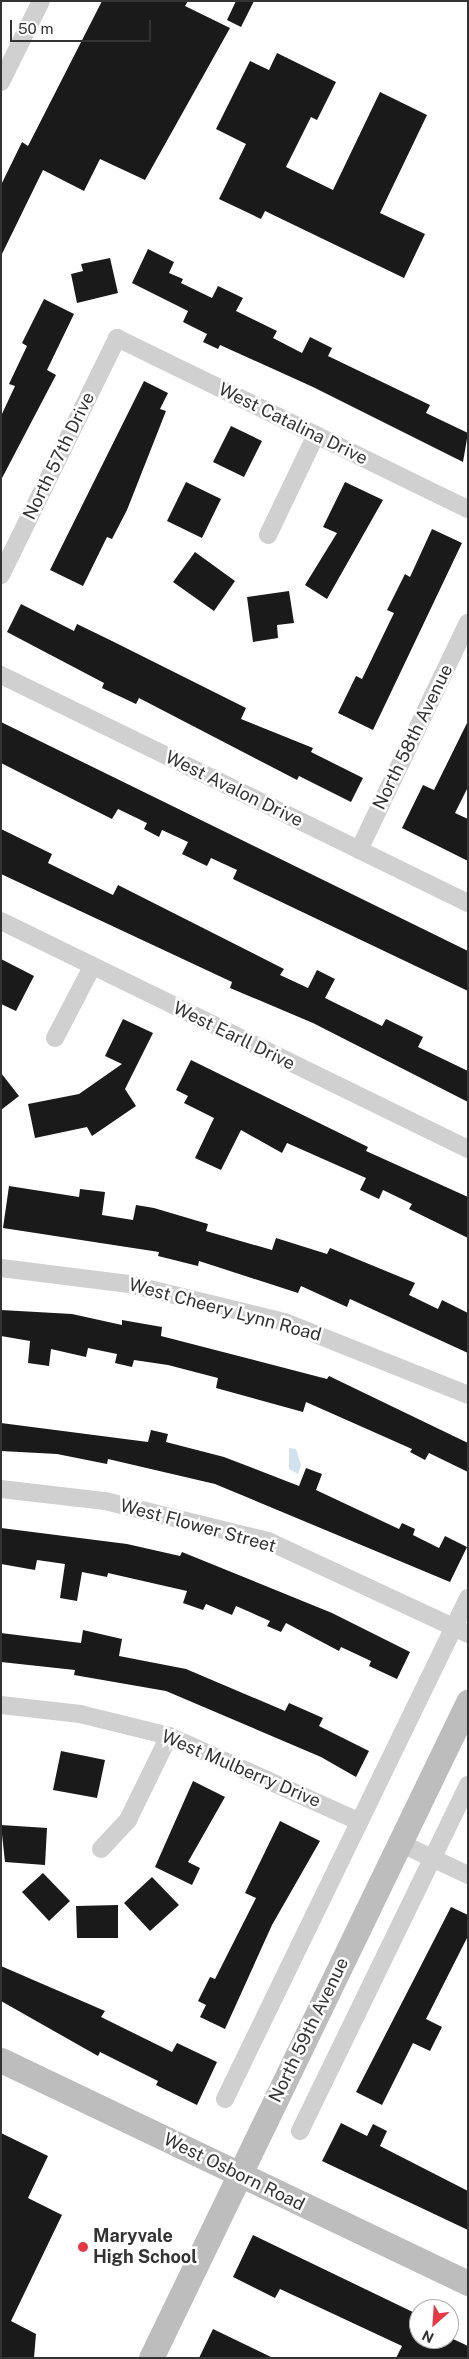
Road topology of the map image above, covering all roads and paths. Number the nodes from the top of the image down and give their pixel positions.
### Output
1 (41, 1) edge
2 (8, 49) edge
3 (1, 82) edge
4 (117, 338) joint
5 (316, 435) junction
6 (468, 509) edge
7 (268, 534) dead end
8 (1, 575) edge
9 (468, 623) edge
10 (1, 675) edge
11 (359, 850) junction
12 (468, 903) edge
13 (1, 920) edge
14 (92, 967) junction
15 (55, 1038) dead end
16 (468, 1149) edge
17 (1, 1268) edge
18 (468, 1395) edge
19 (1, 1489) edge
20 (468, 1598) edge
21 (461, 1631) edge
22 (468, 1702) edge
23 (1, 1705) edge
24 (169, 1736) junction
25 (468, 1785) edge
26 (360, 1822) junction
27 (400, 1843) junction
28 (101, 1849) dead end
29 (432, 1858) junction
30 (468, 1875) edge
31 (1, 2060) edge
32 (225, 2099) dead end
33 (300, 2131) dead end
34 (238, 2175) junction
35 (468, 2283) edge
36 (151, 2358) edge

1 - 2 street
2 - 3 street
4 - 5 street, West Catalina Drive
4 - 8 street, North 57th Drive
5 - 6 street, West Catalina Drive
5 - 7 street
9 - 11 street, North 58th Avenue
10 - 11 street, West Avalon Drive
11 - 12 street, West Avalon Drive
13 - 14 street, West Earll Drive
14 - 15 street
14 - 16 street, West Earll Drive
17 - 18 street, West Cheery Lynn Road
19 - 21 street, West Flower Street
20 - 21 street
21 - 26 street
22 - 27 main road, North 59th Avenue
23 - 24 street, West Mulberry Drive
24 - 26 street, West Mulberry Drive
24 - 28 street
25 - 29 street, North 59th Avenue
26 - 32 street
27 - 29 street
27 - 34 main road, North 59th Avenue
29 - 30 street
29 - 33 street, North 59th Avenue
31 - 34 main road, West Osborn Road
34 - 35 main road, West Osborn Road
34 - 36 main road, North 59th Avenue

